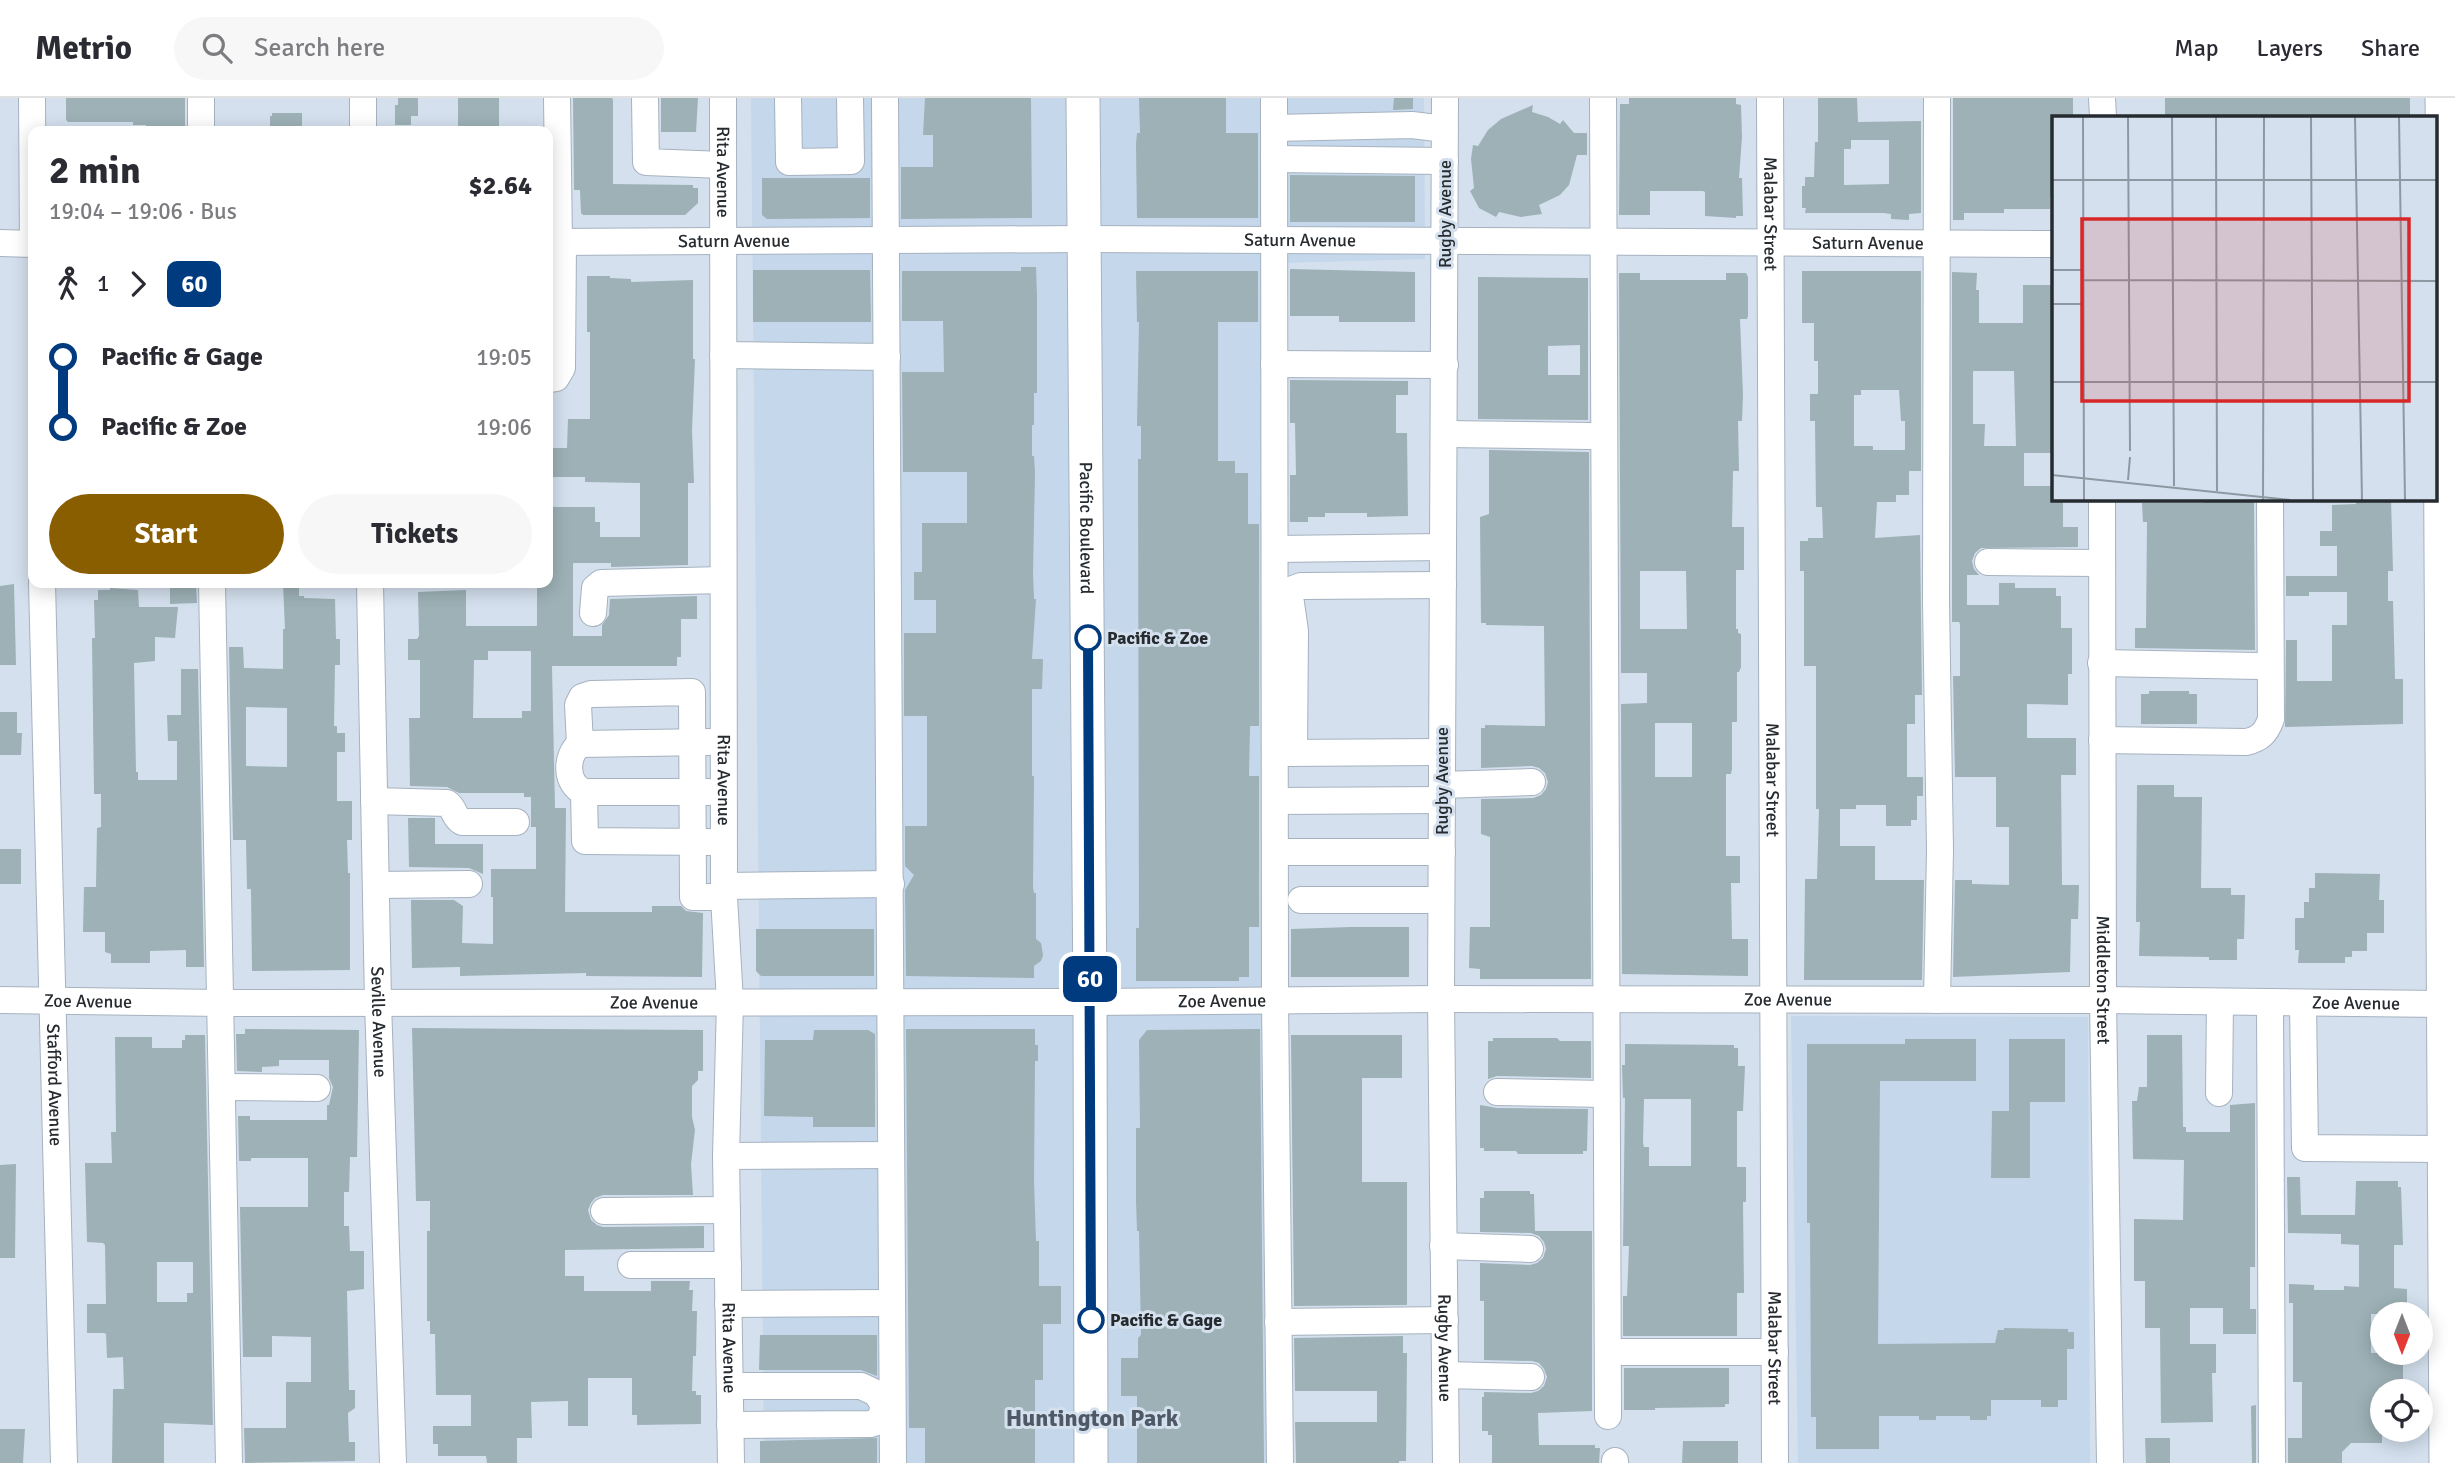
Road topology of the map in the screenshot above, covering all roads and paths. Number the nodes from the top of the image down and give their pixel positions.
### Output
1 (32, 98) edge
2 (201, 98) edge
3 (363, 98) edge
4 (557, 98) edge
5 (645, 98) edge
6 (723, 98) edge
7 (788, 98) edge
8 (850, 98) edge
9 (886, 98) edge
10 (1083, 98) edge
11 (1274, 98) edge
12 (1444, 98) edge
13 (1603, 98) edge
14 (1770, 98) edge
15 (1937, 98) edge
16 (2102, 98) edge
17 (2446, 107) edge
18 (2102, 116) edge
19 (32, 126) edge
20 (201, 126) edge
21 (363, 126) edge
22 (1283, 128) junction
23 (1444, 129) junction
24 (1283, 159) junction
25 (1445, 161) junction
26 (723, 165) junction
27 (887, 239) junction
28 (1085, 239) junction
29 (1274, 239) junction
30 (723, 240) junction
31 (1446, 240) junction
32 (556, 242) edge
33 (1602, 242) junction
34 (0, 243) edge
35 (28, 243) edge
36 (1937, 243) junction
37 (1771, 244) junction
38 (2052, 244) edge
39 (2445, 246) edge
40 (723, 355) junction
41 (887, 357) junction
42 (1274, 364) junction
43 (1444, 365) junction
44 (553, 378) edge
45 (2448, 399) edge
46 (1444, 434) junction
47 (1590, 436) dead end
48 (2102, 500) edge
49 (2270, 500) edge
50 (1443, 547) junction
51 (1275, 549) junction
52 (1987, 562) dead end
53 (2101, 563) junction
54 (723, 580) junction
55 (1443, 585) junction
56 (42, 588) edge
57 (212, 588) edge
58 (370, 588) edge
59 (593, 613) dead end
60 (2101, 663) junction
61 (2259, 666) dead end
62 (2449, 682) edge
63 (2449, 724) edge
64 (2102, 740) junction
65 (693, 742) junction
66 (724, 742) junction
67 (580, 744) junction
68 (1442, 752) junction
69 (1284, 753) junction
70 (1532, 782) dead end
71 (724, 791) junction
72 (584, 792) junction
73 (693, 792) junction
74 (1442, 792) junction
75 (374, 801) junction
76 (1275, 801) junction
77 (516, 822) dead end
78 (2449, 823) edge
79 (693, 841) junction
80 (724, 842) junction
81 (1275, 852) junction
82 (1442, 852) junction
83 (469, 884) dead end
84 (891, 884) junction
85 (376, 885) junction
86 (2449, 889) edge
87 (724, 892) junction
88 (1301, 900) dead end
89 (1441, 900) junction
90 (53, 999) junction
91 (1441, 999) junction
92 (1606, 999) junction
93 (0, 1000) edge
94 (1775, 1000) junction
95 (1937, 1000) junction
96 (2103, 1000) junction
97 (1275, 1001) junction
98 (378, 1002) junction
99 (730, 1002) junction
100 (890, 1002) junction
101 (1090, 1002) junction
102 (2220, 1002) junction
103 (2270, 1002) junction
104 (222, 1003) junction
105 (2303, 1003) junction
106 (2443, 1004) junction
107 (2449, 1079) edge
108 (223, 1087) junction
109 (317, 1088) dead end
110 (1497, 1092) dead end
111 (2219, 1093) dead end
112 (1606, 1094) junction
113 (2444, 1149) junction
114 (726, 1156) junction
115 (891, 1156) junction
116 (727, 1210) junction
117 (604, 1211) dead end
118 (1443, 1246) junction
119 (1530, 1249) dead end
120 (2450, 1260) edge
121 (631, 1265) dead end
122 (728, 1265) junction
123 (728, 1304) junction
124 (892, 1304) junction
125 (1444, 1320) junction
126 (1278, 1322) junction
127 (2450, 1332) edge
128 (1623, 1352) dead end
129 (1775, 1352) junction
130 (1445, 1375) junction
131 (1531, 1377) dead end
132 (2450, 1378) edge
133 (730, 1386) junction
134 (1608, 1416) dead end
135 (730, 1425) junction
136 (64, 1463) edge
137 (229, 1463) edge
138 (393, 1463) edge
139 (731, 1463) edge
140 (893, 1463) edge
141 (1091, 1463) edge
142 (1279, 1463) edge
143 (1446, 1463) edge
144 (1775, 1463) edge
145 (2110, 1463) edge
146 (2272, 1463) edge
147 (2446, 1463) edge

1 - 19 street
2 - 20 street
3 - 21 street
4 - 32 street
5 - 26 street
6 - 26 street, Rita Avenue
7 - 8 street
9 - 27 street
10 - 28 main road, Pacific Boulevard
11 - 22 street
12 - 23 street, Rugby Avenue
13 - 33 street
14 - 37 street, Malabar Street
15 - 36 street
16 - 18 street
17 - 39 main road
22 - 23 street
22 - 24 street
23 - 25 street, Rugby Avenue
24 - 25 street
24 - 29 street
25 - 31 street, Rugby Avenue
26 - 30 street, Rita Avenue
27 - 28 street, Saturn Avenue
27 - 30 street, Saturn Avenue
27 - 41 street
28 - 29 street, Saturn Avenue
28 - 101 main road, Pacific Boulevard
29 - 31 street, Saturn Avenue
29 - 42 street
30 - 32 street, Saturn Avenue
30 - 40 street, Rita Avenue
31 - 33 street, Saturn Avenue
31 - 43 street, Rugby Avenue
32 - 44 street
33 - 37 street, Saturn Avenue
33 - 92 street
34 - 35 street
36 - 37 street, Saturn Avenue
36 - 38 street, Saturn Avenue
36 - 95 street
37 - 94 street, Malabar Street
39 - 45 main road
40 - 41 street
40 - 54 street, Rita Avenue
41 - 84 street
42 - 43 street
42 - 51 street
43 - 46 street, Rugby Avenue
45 - 62 main road
46 - 47 street
46 - 50 street, Rugby Avenue
48 - 53 street, Middleton Street
49 - 64 street
50 - 51 street
50 - 55 street, Rugby Avenue
51 - 69 street
52 - 53 street
53 - 60 street, Middleton Street
54 - 59 street
54 - 66 street, Rita Avenue
55 - 68 street, Rugby Avenue
55 - 69 street
56 - 90 street, Stafford Avenue
57 - 104 street
58 - 75 street, Seville Avenue
60 - 61 street
60 - 64 street, Middleton Street
62 - 63 main road
63 - 78 main road
64 - 96 street, Middleton Street
65 - 66 street
65 - 67 street
65 - 67 street
65 - 73 street
66 - 71 street, Rita Avenue
67 - 72 street
68 - 69 street
68 - 74 street, Rugby Avenue
69 - 76 street
70 - 74 street
71 - 73 street
71 - 80 street, Rita Avenue
72 - 73 street
72 - 79 street
73 - 79 street
74 - 76 street
74 - 82 street, Rugby Avenue
75 - 77 street
75 - 85 street, Seville Avenue
76 - 81 street
78 - 86 main road
79 - 80 street
79 - 87 street
80 - 87 street, Rita Avenue
81 - 82 street
81 - 97 street
82 - 89 street, Rugby Avenue
83 - 85 street
84 - 87 street
84 - 100 street
85 - 98 street, Seville Avenue
86 - 106 main road
87 - 99 street, Rita Avenue
88 - 89 street
89 - 91 street, Rugby Avenue
90 - 93 street, Zoe Avenue
90 - 104 street, Zoe Avenue
90 - 136 street, Stafford Avenue
91 - 92 street, Zoe Avenue
91 - 97 street, Zoe Avenue
91 - 118 street, Rugby Avenue
92 - 94 street, Zoe Avenue
92 - 112 street
94 - 95 street, Zoe Avenue
94 - 129 street, Malabar Street
95 - 96 street, Zoe Avenue
96 - 102 street, Zoe Avenue
96 - 145 street, Middleton Street
97 - 101 street, Zoe Avenue
97 - 126 street
98 - 99 street, Zoe Avenue
98 - 104 street, Zoe Avenue
98 - 138 street, Seville Avenue
99 - 100 street, Zoe Avenue
99 - 114 street, Rita Avenue
100 - 101 street, Zoe Avenue
100 - 115 street
101 - 141 main road, Pacific Boulevard
102 - 103 street, Zoe Avenue
102 - 111 street
103 - 105 street, Zoe Avenue
103 - 146 street
104 - 108 street
105 - 106 street, Zoe Avenue
105 - 113 street
106 - 107 main road
107 - 113 main road
108 - 109 street
108 - 137 street
110 - 112 street
112 - 134 street
113 - 120 main road
114 - 115 street
114 - 116 street, Rita Avenue
115 - 124 street
116 - 117 street
116 - 122 street, Rita Avenue
118 - 119 street
118 - 125 street, Rugby Avenue
120 - 127 main road
121 - 122 street
122 - 123 street, Rita Avenue
123 - 124 street
123 - 133 street, Rita Avenue
124 - 140 street
125 - 126 street
125 - 130 street, Rugby Avenue
126 - 142 street
127 - 132 main road
128 - 129 street
129 - 144 street, Malabar Street
130 - 131 street
130 - 143 street, Rugby Avenue
132 - 147 main road
133 - 135 street, Rita Avenue
133 - 135 street
135 - 139 street, Rita Avenue

